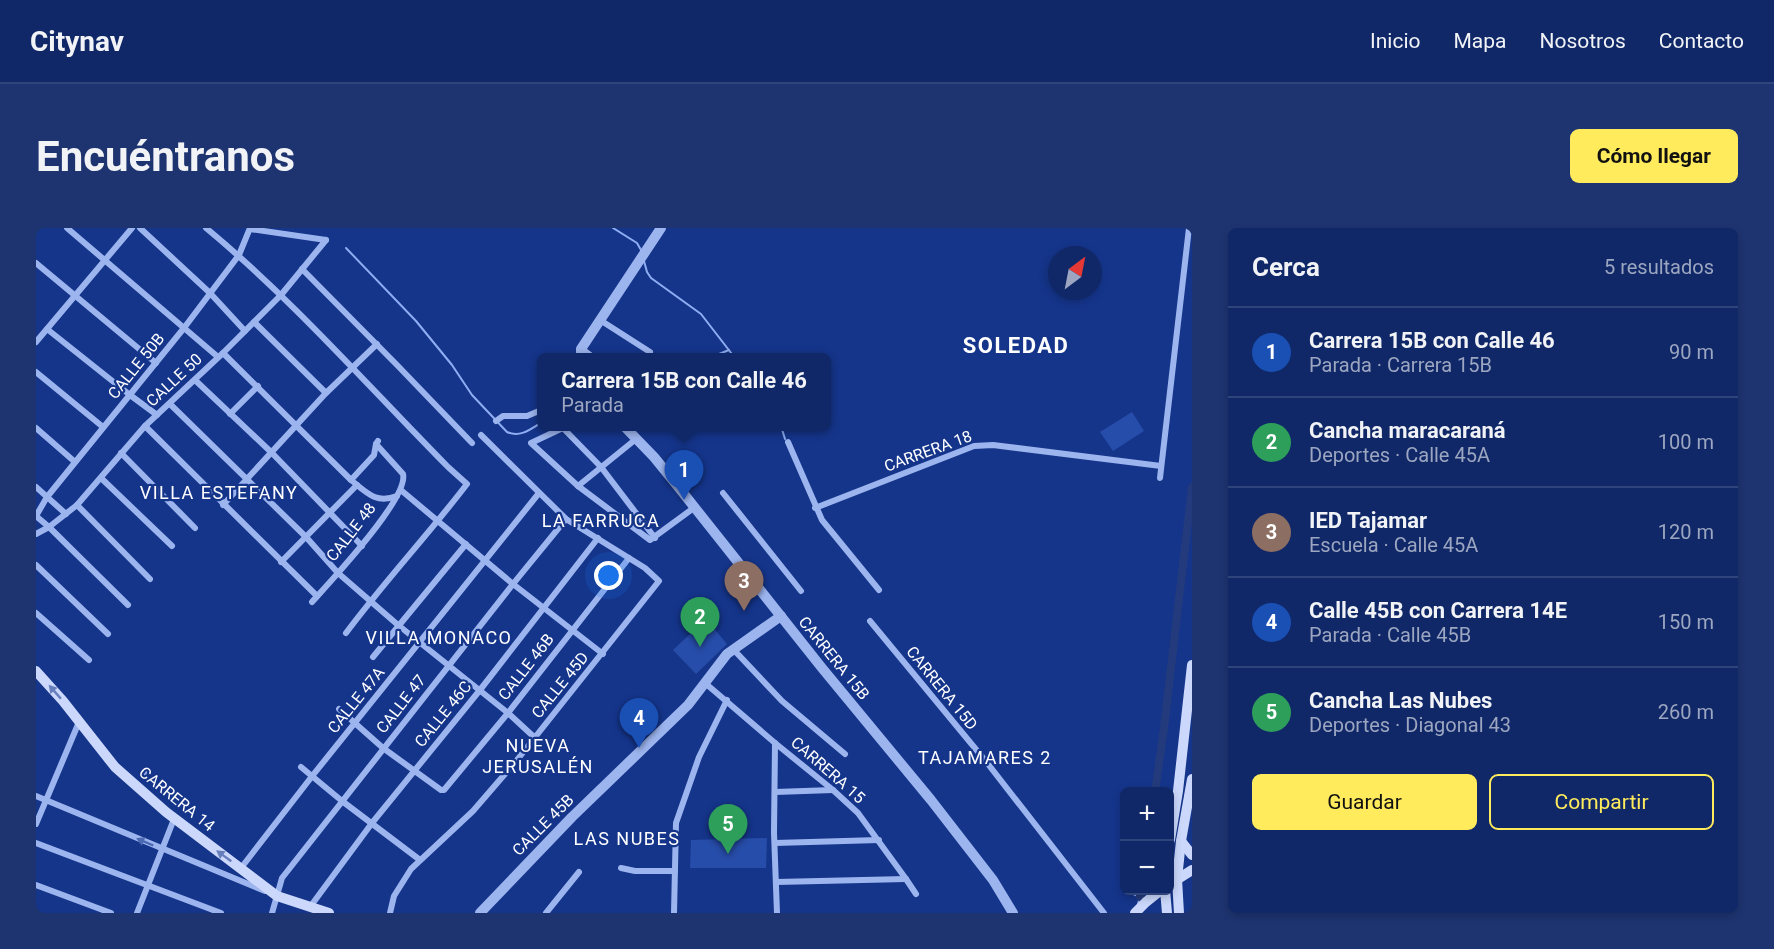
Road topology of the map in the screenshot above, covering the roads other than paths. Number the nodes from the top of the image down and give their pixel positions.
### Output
1 (67, 228) edge
2 (132, 228) edge
3 (140, 228) edge
4 (206, 228) edge
5 (250, 228) edge
6 (661, 228) edge
7 (1189, 228) edge
8 (239, 255) junction
9 (104, 260) junction
10 (36, 263) edge
11 (302, 269) junction
12 (210, 293) junction
13 (74, 295) junction
14 (281, 295) junction
15 (600, 320) junction
16 (254, 322) junction
17 (184, 328) junction
18 (47, 329) junction
19 (245, 331) junction
20 (36, 342) edge
21 (377, 344) junction
22 (650, 352) dead end
23 (581, 353) edge
24 (221, 355) junction
25 (156, 363) junction
26 (352, 368) junction
27 (36, 372) edge
28 (195, 380) junction
29 (258, 386) junction
30 (326, 393) junction
31 (130, 395) junction
32 (170, 404) junction
33 (537, 412) edge
34 (230, 414) junction
35 (158, 415) junction
36 (496, 421) dead end
37 (145, 426) junction
38 (103, 427) junction
39 (296, 427) junction
40 (36, 428) edge
41 (556, 431) edge
42 (569, 431) edge
43 (629, 431) edge
44 (481, 435) dead end
45 (636, 439) junction
46 (788, 442) dead end
47 (471, 443) dead end
48 (122, 453) junction
49 (272, 453) junction
50 (75, 462) junction
51 (1161, 466) junction
52 (601, 467) junction
53 (101, 478) junction
54 (1160, 478) dead end
55 (247, 479) junction
56 (351, 480) junction
57 (357, 485) junction
58 (578, 486) junction
59 (36, 487) edge
60 (399, 493) junction
61 (539, 493) junction
62 (723, 493) dead end
63 (47, 497) junction
64 (77, 505) junction
65 (223, 505) junction
66 (695, 507) junction
67 (815, 508) junction
68 (66, 513) junction
69 (330, 513) junction
70 (36, 516) edge
71 (566, 519) junction
72 (438, 522) junction
73 (49, 527) junction
74 (195, 528) dead end
75 (36, 534) edge
76 (306, 537) junction
77 (598, 538) junction
78 (652, 539) junction
79 (465, 544) junction
80 (172, 546) dead end
81 (362, 546) junction
82 (629, 558) junction
83 (486, 560) junction
84 (281, 562) junction
85 (36, 565) edge
86 (338, 573) junction
87 (150, 579) dead end
88 (513, 584) junction
89 (879, 590) dead end
90 (801, 591) dead end
91 (317, 596) junction
92 (370, 601) junction
93 (312, 602) dead end
94 (128, 605) dead end
95 (545, 607) junction
96 (36, 613) edge
97 (781, 616) junction
98 (870, 621) dead end
99 (398, 625) junction
100 (572, 630) junction
101 (346, 633) dead end
102 (108, 634) dead end
103 (419, 642) junction
104 (733, 649) junction
105 (603, 654) junction
106 (373, 657) dead end
107 (89, 660) dead end
108 (449, 665) junction
109 (1192, 665) edge
110 (36, 671) edge
111 (705, 683) junction
112 (480, 690) junction
113 (727, 700) junction
114 (339, 710) dead end
115 (508, 713) junction
116 (79, 722) junction
117 (356, 723) junction
118 (534, 738) junction
119 (775, 743) junction
120 (383, 748) junction
121 (845, 754) dead end
122 (301, 767) dead end
123 (414, 770) junction
124 (313, 775) junction
125 (1192, 779) edge
126 (834, 790) junction
127 (775, 792) junction
128 (36, 796) edge
129 (45, 800) junction
130 (342, 801) junction
131 (174, 819) junction
132 (372, 823) junction
133 (36, 824) edge
134 (879, 840) junction
135 (1175, 840) edge
136 (36, 843) edge
137 (775, 843) junction
138 (163, 849) junction
139 (1192, 855) edge
140 (420, 860) junction
141 (1174, 861) edge
142 (241, 868) junction
143 (621, 868) dead end
144 (1192, 870) edge
145 (675, 871) junction
146 (579, 872) dead end
147 (906, 879) junction
148 (1174, 881) edge
149 (776, 882) junction
150 (36, 885) edge
151 (148, 885) junction
152 (1174, 887) edge
153 (916, 894) dead end
154 (1157, 895) edge
155 (1164, 895) edge
156 (277, 896) junction
157 (310, 908) junction
158 (111, 913) edge
159 (137, 913) edge
160 (220, 913) edge
161 (272, 913) edge
162 (329, 913) edge
163 (390, 913) edge
164 (480, 913) edge
165 (546, 913) edge
166 (674, 913) edge
167 (777, 913) edge
168 (1013, 913) edge
169 (1104, 913) edge
170 (1136, 913) edge
171 (1167, 913) edge
172 (1179, 913) edge

1 - 9 street
2 - 9 street
3 - 12 street
4 - 8 street
5 - 8 street, CALLE 50B
5 - 11 street, CALLE 50
6 - 15 street
7 - 51 street
8 - 12 street, CALLE 50B
8 - 14 street
9 - 13 street
9 - 17 street
10 - 13 street
11 - 14 street, CALLE 50
11 - 21 street
12 - 17 street, CALLE 50B
12 - 19 street
13 - 18 street
13 - 25 street
14 - 16 street, CALLE 50
14 - 26 street
15 - 22 street
15 - 23 street
16 - 19 street, CALLE 50
16 - 30 street
17 - 24 street
17 - 25 street, CALLE 50B
18 - 20 street
18 - 31 street
19 - 24 street, CALLE 50
21 - 26 street
21 - 47 street
24 - 28 street, CALLE 50
24 - 29 street
25 - 31 street, CALLE 50B
26 - 30 street
26 - 72 street
27 - 38 street
28 - 32 street, CALLE 50
28 - 34 street
29 - 34 street
29 - 39 street
30 - 39 street
31 - 35 street
31 - 38 street, CALLE 50B
32 - 35 street, CALLE 50
32 - 55 street
33 - 36 street
34 - 49 street
35 - 37 street, CALLE 50
37 - 48 street, CALLE 50
37 - 65 street
38 - 50 street, CALLE 50B
39 - 49 street
39 - 56 street
40 - 50 street
41 - 58 street
42 - 52 street
43 - 45 street, CARRERA 15B
44 - 61 street
45 - 52 street
45 - 66 street, CARRERA 15B
46 - 67 street
48 - 53 street, CALLE 50
48 - 74 street
49 - 55 street
49 - 69 street
50 - 63 street, CALLE 50B
51 - 54 street
51 - 67 street, CARRERA 18
52 - 58 street
52 - 78 street
53 - 64 street, CALLE 50
53 - 80 street
55 - 65 street
55 - 76 street
56 - 57 street
56 - 60 street, CALLE 48
57 - 60 street
57 - 69 street
58 - 78 street
59 - 63 street
60 - 72 street
60 - 81 street, CALLE 48
61 - 71 street
61 - 83 street, CALLE 47A
62 - 90 street
63 - 68 street
63 - 70 street, CALLE 50B
64 - 68 street, CALLE 50
64 - 87 street
65 - 84 street
66 - 78 street
66 - 97 street, CARRERA 15B
67 - 89 street
68 - 73 street, CALLE 50
69 - 76 street
69 - 81 street
70 - 73 street
71 - 77 street
71 - 88 street, CALLE 47
72 - 79 street
72 - 92 street
73 - 75 street, CALLE 50
73 - 94 street
76 - 84 street
76 - 86 street
77 - 82 street
77 - 95 street, CALLE 46C
79 - 83 street
79 - 99 street
81 - 86 street, CALLE 48
82 - 100 street, CALLE 46B
82 - 105 street, CALLE 45D
83 - 88 street
83 - 103 street, CALLE 47A
84 - 91 street
85 - 102 street
86 - 91 street, CALLE 48
86 - 92 street
88 - 95 street
88 - 108 street, CALLE 47
91 - 93 street, CALLE 48
92 - 99 street
92 - 101 street
95 - 100 street
95 - 112 street, CALLE 46C
96 - 107 street
97 - 104 street, CALLE 45B
97 - 168 street, CARRERA 15B
98 - 169 street, CARRERA 15D
99 - 103 street
99 - 106 street
100 - 105 street
100 - 115 street, CALLE 46B
103 - 108 street
103 - 117 street, CALLE 47A
104 - 111 street, CALLE 45B
104 - 121 street
105 - 118 street, CALLE 45D
108 - 112 street
108 - 120 street, CALLE 47
109 - 135 main road
116 -> 110 main road, CARRERA 14
111 - 113 street, CARRERA 15
111 - 164 street, CALLE 45B
112 - 115 street
112 - 123 street, CALLE 46C
113 - 119 street, CARRERA 15
113 - 145 street
114 - 117 street
115 - 118 street
115 - 123 street, CALLE 46B
116 - 129 street
116 - 131 main road, CARRERA 14
117 - 120 street
117 - 124 street, CALLE 47A
118 - 140 street, CALLE 45D
119 - 126 street, CARRERA 15
119 - 127 street
120 - 123 street
120 - 130 street, CALLE 47
122 - 124 street
123 - 132 street, CALLE 46C
124 - 130 street
124 - 142 street, CALLE 47A
125 - 135 main road
126 - 127 street
126 - 134 street, CARRERA 15
127 - 137 street
128 - 129 street
129 - 133 street
138 -> 129 street
130 - 132 street
130 - 156 street, CALLE 47
131 - 138 street
142 -> 131 main road, CARRERA 14
132 - 140 street
132 - 157 street, CALLE 46C
134 - 137 street
134 - 147 street, CARRERA 15
135 - 139 main road
135 - 141 main road
136 - 151 street
137 - 149 street
138 - 151 street
138 - 156 street
140 - 163 street, CALLE 45D
142 - 156 main road, CARRERA 14
143 - 145 street
144 - 148 main road
145 - 166 street
146 - 165 street
147 - 149 street
147 - 153 street, CARRERA 15
149 - 167 street
150 - 158 street
151 - 159 street
151 - 160 street
152 - 172 main road
154 - 170 main road
155 - 171 main road
156 - 157 main road, CARRERA 14
156 - 161 street, CALLE 47
157 - 162 main road, CARRERA 14

